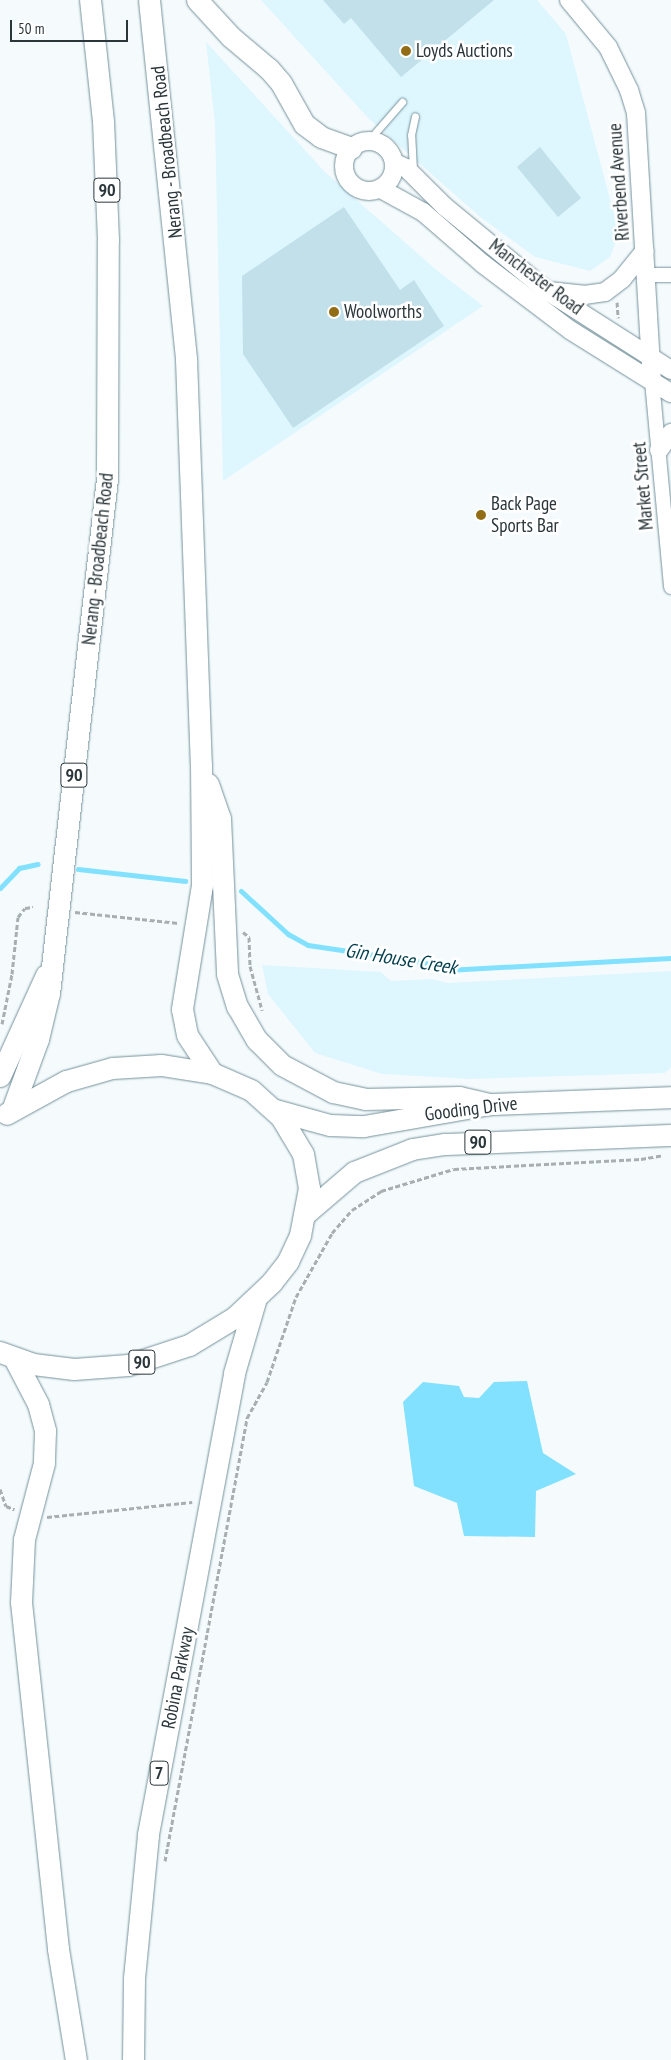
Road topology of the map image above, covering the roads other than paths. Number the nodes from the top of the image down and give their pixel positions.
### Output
1 (90, 0) edge
2 (149, 0) edge
3 (197, 0) edge
4 (569, 0) edge
5 (402, 102) dead end
6 (415, 116) dead end
7 (359, 144) junction
8 (395, 163) junction
9 (414, 177) junction
10 (380, 189) junction
11 (645, 251) junction
12 (646, 275) junction
13 (671, 275) edge
14 (547, 291) junction
15 (650, 357) junction
16 (671, 370) edge
17 (652, 381) junction
18 (671, 392) edge
19 (671, 433) edge
20 (659, 450) junction
21 (671, 587) edge
22 (202, 764) junction
23 (53, 961) junction
24 (212, 1073) junction
25 (0, 1076) edge
26 (671, 1097) edge
27 (490, 1104) junction
28 (275, 1110) junction
29 (6, 1114) edge
30 (671, 1134) edge
31 (305, 1214) junction
32 (254, 1301) junction
33 (7, 1355) edge
34 (76, 2060) edge
35 (133, 2060) edge

1 - 23 main road, Nerang - Broadbeach Road / 90
2 - 22 main road, Nerang - Broadbeach Road / 90
3 - 7 main road
4 - 11 street, Riverbend Avenue
5 - 7 lane
6 - 9 lane
7 - 8 street
7 - 10 street
8 - 9 street, Manchester Road
8 - 10 street
9 - 14 street, Manchester Road
10 - 17 street, Manchester Road
11 - 12 street, Riverbend Avenue
11 - 14 street
12 - 13 street
12 - 15 street, Riverbend Avenue
14 - 15 street, Manchester Road
15 - 16 street, Manchester Road
15 - 17 street, Riverbend Avenue
17 - 18 street, Manchester Road
17 - 20 street, Market Street
19 - 20 street
20 - 21 street, Market Street
22 - 24 main road, Nerang - Broadbeach Road
22 - 27 main road, 90
23 - 25 main road
23 - 29 main road, Nerang - Broadbeach Road / 90
24 - 28 main road
24 - 29 main road
26 - 27 main road, Gooding Drive / 90
27 - 28 main road, Gooding Drive
28 - 31 main road
30 - 31 main road, Gooding Drive / 90
31 - 32 main road, 90
32 - 33 main road, 90
32 - 35 main road, Robina Parkway / 7
33 - 34 main road

